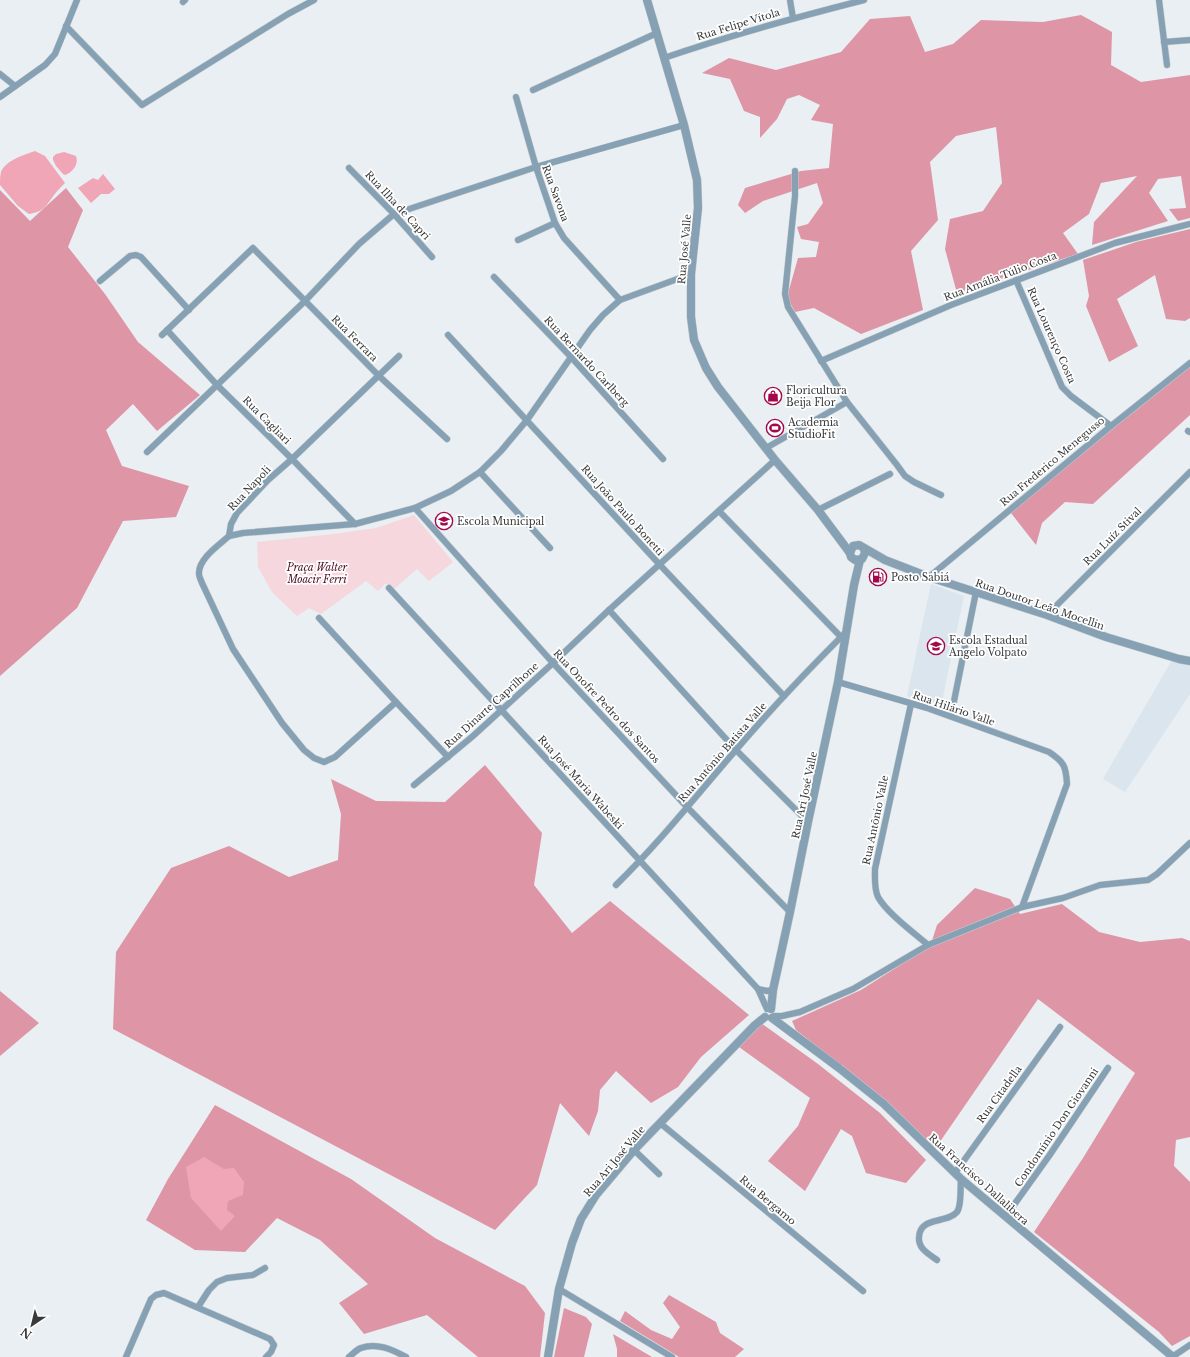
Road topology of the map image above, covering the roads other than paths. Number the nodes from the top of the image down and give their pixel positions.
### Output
1 (77, 0) edge
2 (314, 0) edge
3 (647, 0) edge
4 (790, 0) edge
5 (864, 0) edge
6 (1159, 0) edge
7 (793, 18) junction
8 (66, 26) junction
9 (657, 33) junction
10 (1190, 40) edge
11 (1164, 42) junction
12 (664, 58) junction
13 (1167, 65) dead end
14 (0, 74) edge
15 (15, 86) junction
16 (533, 90) dead end
17 (0, 97) edge
18 (516, 97) dead end
19 (684, 126) junction
20 (536, 167) junction
21 (349, 168) dead end
22 (795, 171) dead end
23 (394, 214) junction
24 (555, 224) junction
25 (1190, 224) edge
26 (518, 240) dead end
27 (432, 257) dead end
28 (690, 274) junction
29 (494, 277) dead end
30 (1016, 280) junction
31 (100, 281) dead end
32 (620, 300) junction
33 (305, 301) junction
34 (189, 310) junction
35 (167, 330) junction
36 (162, 335) dead end
37 (448, 335) dead end
38 (399, 356) dead end
39 (571, 357) junction
40 (822, 361) junction
41 (1190, 363) edge
42 (378, 376) junction
43 (217, 385) junction
44 (847, 402) junction
45 (527, 420) junction
46 (1111, 426) junction
47 (447, 439) dead end
48 (766, 448) junction
49 (147, 452) dead end
50 (292, 459) junction
51 (663, 459) dead end
52 (775, 460) junction
53 (480, 472) junction
54 (1190, 472) edge
55 (890, 474) dead end
56 (941, 495) dead end
57 (415, 508) junction
58 (818, 510) junction
59 (719, 511) junction
60 (355, 524) junction
61 (229, 536) junction
62 (550, 548) dead end
63 (857, 554) junction
64 (660, 565) junction
65 (929, 577) junction
66 (389, 588) dead end
67 (976, 592) junction
68 (609, 610) junction
69 (1048, 615) junction
70 (319, 618) dead end
71 (843, 635) junction
72 (1190, 661) edge
73 (553, 663) junction
74 (838, 682) junction
75 (784, 696) junction
76 (396, 702) junction
77 (911, 704) junction
78 (502, 709) junction
79 (951, 716) junction
80 (736, 750) junction
81 (448, 757) junction
82 (414, 785) dead end
83 (687, 807) junction
84 (808, 822) junction
85 (1190, 843) edge
86 (640, 861) junction
87 (616, 885) dead end
88 (1022, 907) junction
89 (790, 912) junction
90 (928, 945) junction
91 (758, 989) junction
92 (773, 990) junction
93 (772, 1014) junction
94 (1060, 1027) dead end
95 (1108, 1068) dead end
96 (660, 1123) junction
97 (634, 1150) junction
98 (955, 1173) junction
99 (659, 1174) dead end
100 (961, 1179) junction
101 (1006, 1216) junction
102 (937, 1260) dead end
103 (265, 1268) dead end
104 (559, 1289) junction
105 (863, 1291) dead end
106 (198, 1307) junction
107 (1190, 1345) edge
108 (126, 1357) edge
109 (266, 1357) edge
110 (349, 1357) edge
111 (406, 1357) edge
112 (548, 1357) edge
113 (672, 1357) edge
114 (1173, 1357) edge

1 - 8 street
2 - 8 street
3 - 9 street, Rua José Valle
4 - 7 street
5 - 7 street, Rua Felipe Vítola
6 - 11 street
7 - 12 street, Rua Felipe Vítola
8 - 15 street
9 - 12 street, Rua José Valle
9 - 16 street
10 - 11 street
11 - 13 street
12 - 19 street, Rua José Valle
14 - 15 street
15 - 17 street
18 - 20 street, Rua Savona
19 - 20 street
19 - 28 street, Rua José Valle
20 - 23 street
20 - 24 street, Rua Savona
21 - 23 street, Rua Ilha de Capri
22 - 40 street
23 - 27 street, Rua Ilha de Capri
23 - 33 street
24 - 26 street
24 - 32 street, Rua Savona
25 - 30 street, Rua Amália Túlio Costa
28 - 32 street
28 - 48 street, Rua José Valle
29 - 39 street, Rua Bernardo Carlberg
30 - 40 street, Rua Amália Túlio Costa
30 - 46 street, Rua Lourenço Costa
31 - 34 street
32 - 39 street
33 - 34 street, Rua Ferrara
33 - 42 street, Rua Ferrara
33 - 43 street
34 - 35 street
35 - 36 street
35 - 43 street, Rua Cagliari
37 - 45 street, Rua João Paulo Bonetti
38 - 42 street, Rua Napoli
39 - 45 street
39 - 51 street, Rua Bernardo Carlberg
40 - 44 street
41 - 46 street, Rua Frederico Menegusso
42 - 47 street, Rua Ferrara
42 - 50 street, Rua Napoli
43 - 49 street
43 - 50 street, Rua Cagliari
44 - 48 street
44 - 56 street
45 - 53 street
45 - 64 street, Rua João Paulo Bonetti
46 - 65 street, Rua Frederico Menegusso
48 - 52 street, Rua José Valle
50 - 60 street, Rua Cagliari
50 - 61 street, Rua Napoli
52 - 58 street, Rua José Valle
52 - 59 street, Rua Dinarte Caprilhone
53 - 57 street
53 - 62 street
54 - 69 street, Rua Luíz Stival
55 - 58 street
57 - 60 street
57 - 73 street, Rua Onofre Pedro dos Santos
58 - 63 street, Rua José Valle
59 - 64 street, Rua Dinarte Caprilhone
59 - 71 street
60 - 61 street
61 - 76 street
63 - 65 street, Rua Doutor Leão Mocellin
63 - 71 street, Rua Ari José Valle
64 - 68 street, Rua Dinarte Caprilhone
64 - 75 street, Rua João Paulo Bonetti
65 - 67 street, Rua Doutor Leão Mocellin
66 - 78 street, Rua José Maria Wabeski
67 - 69 street, Rua Doutor Leão Mocellin
67 - 79 street
68 - 73 street, Rua Dinarte Caprilhone
68 - 80 street
69 - 72 street, Rua Doutor Leão Mocellin
70 - 76 street
71 - 74 street, Rua Ari José Valle
71 - 75 street, Rua Antônio Batista Valle
73 - 78 street, Rua Dinarte Caprilhone
73 - 83 street, Rua Onofre Pedro dos Santos
74 - 77 street, Rua Hilário Valle
74 - 84 street, Rua Ari José Valle
75 - 80 street, Rua Antônio Batista Valle
76 - 81 street
77 - 79 street, Rua Hilário Valle
77 - 90 street, Rua Antônio Valle
78 - 81 street, Rua Dinarte Caprilhone
78 - 86 street, Rua José Maria Wabeski
79 - 88 street, Rua Hilário Valle
80 - 83 street, Rua Antônio Batista Valle
80 - 84 street
81 - 82 street, Rua Dinarte Caprilhone
83 - 86 street, Rua Antônio Batista Valle
83 - 89 street, Rua Onofre Pedro dos Santos
84 - 89 street, Rua Ari José Valle
85 - 88 street
86 - 87 street, Rua Antônio Batista Valle
86 - 91 street, Rua José Maria Wabeski
88 - 90 street
89 - 92 street, Rua Ari José Valle
90 - 93 street
91 - 92 street
91 - 93 street, Rua José Maria Wabeski
92 - 93 street, Rua Ari José Valle
93 - 96 street, Rua Ari José Valle
93 - 98 street, Rua Francisco Dallalibera
94 - 98 street, Rua Citadella
95 - 101 street, Condomínio Don Giovanni
96 - 97 street, Rua Ari José Valle
96 - 105 street, Rua Bergamo
97 - 99 street
97 - 104 street, Rua Ari José Valle
98 - 100 street, Rua Francisco Dallalibera
100 - 101 street, Rua Francisco Dallalibera
100 - 102 street
101 - 114 street, Rua Francisco Dallalibera
103 - 106 street
104 - 112 street, Rua Ari José Valle
104 - 113 street
106 - 108 street
106 - 109 street
107 - 114 street
110 - 111 street

